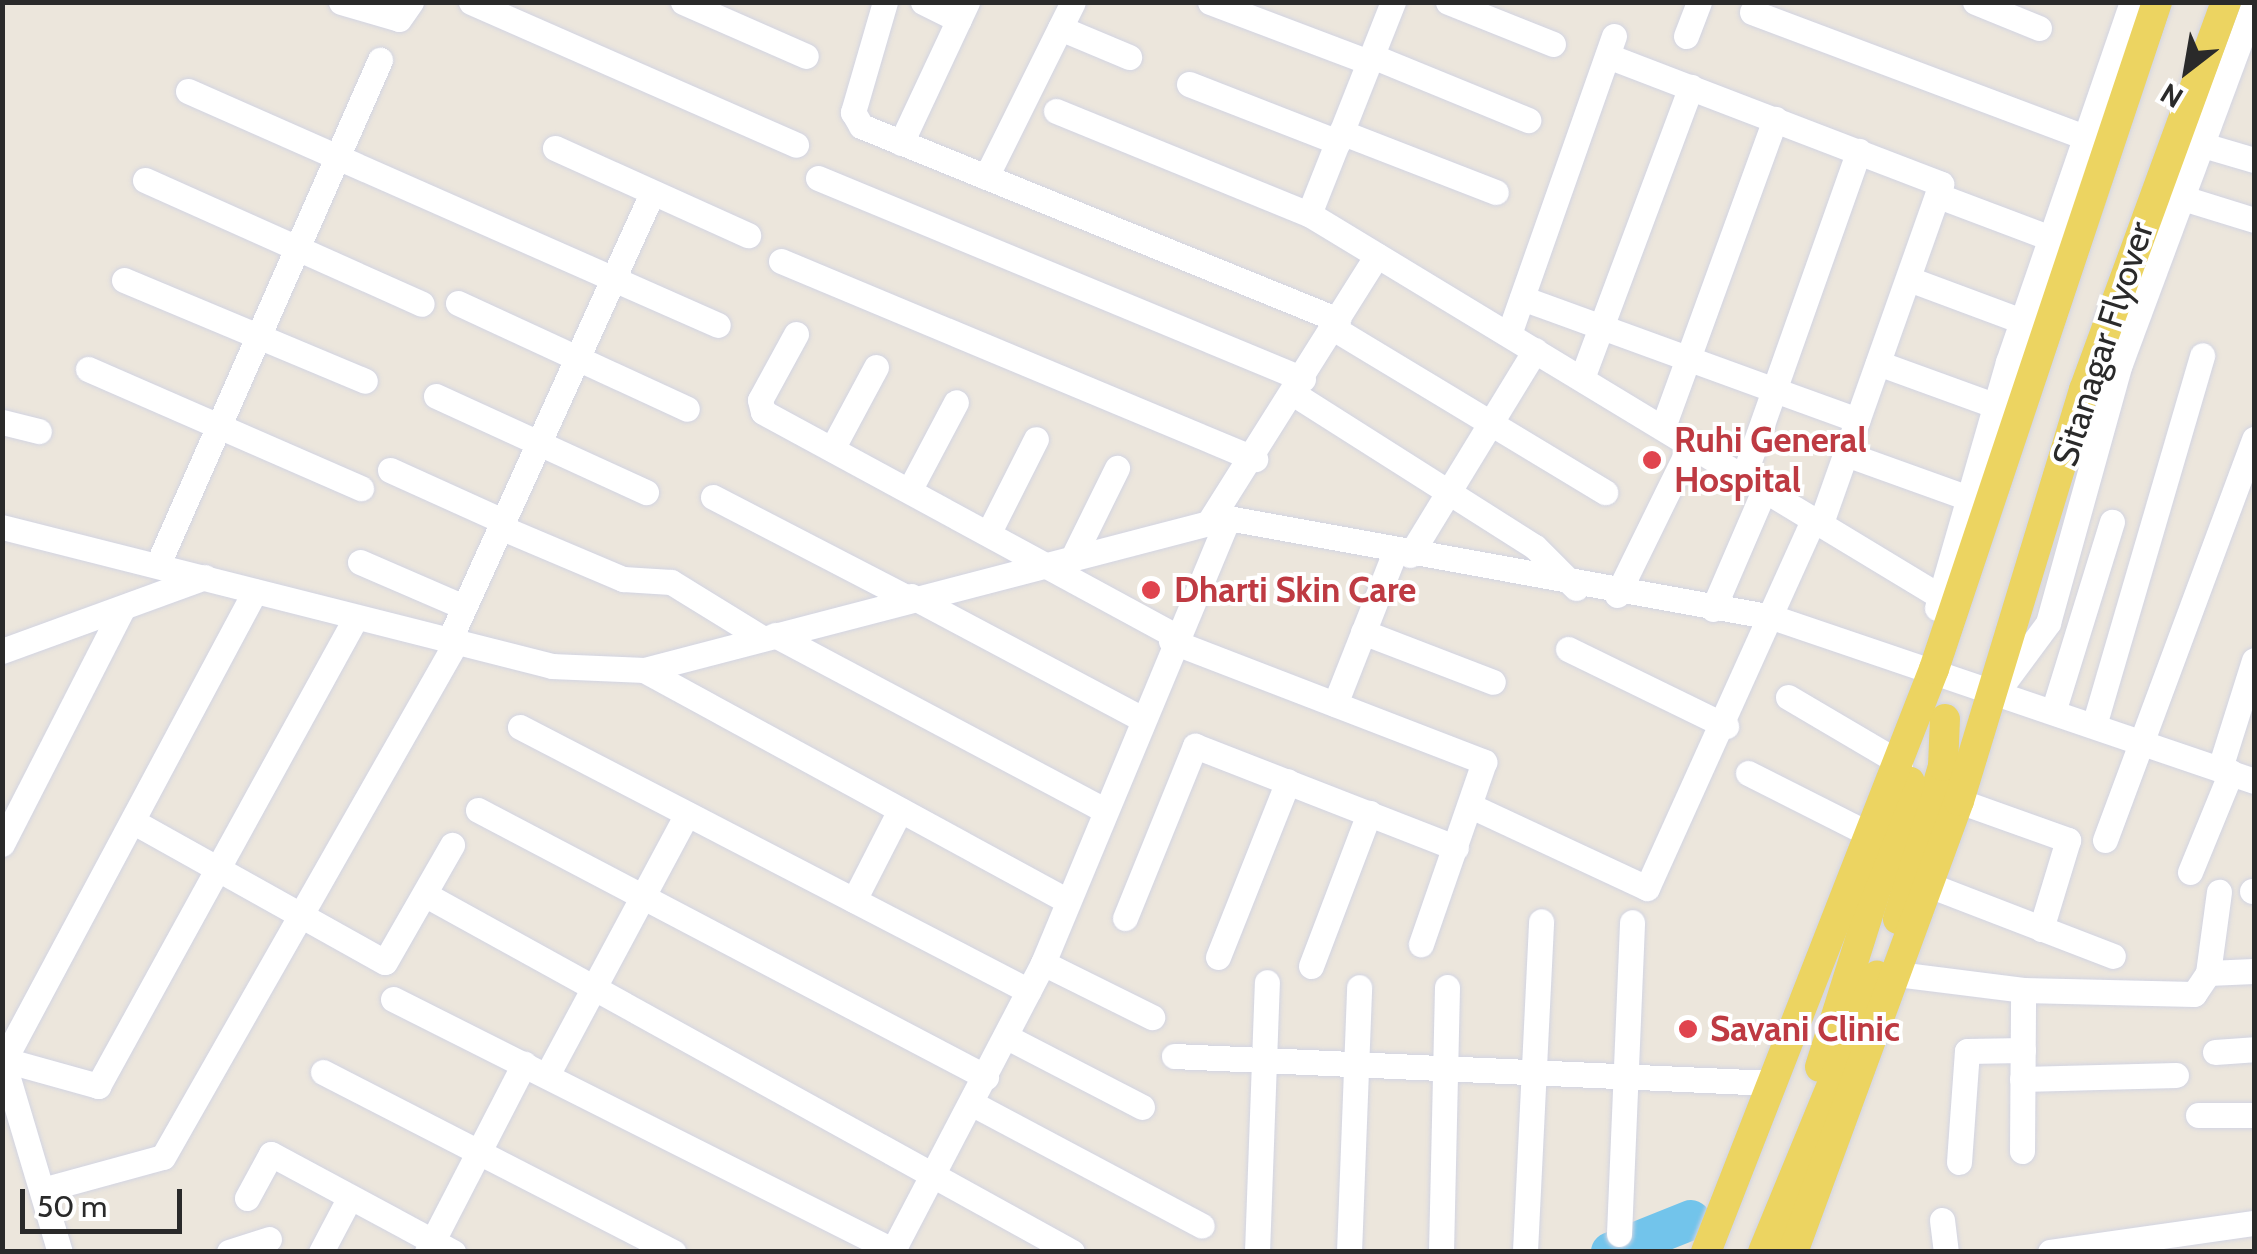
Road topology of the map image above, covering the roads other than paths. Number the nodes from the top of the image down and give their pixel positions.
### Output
1 (341, 2) edge
2 (412, 2) edge
3 (470, 2) edge
4 (683, 2) edge
5 (886, 2) edge
6 (922, 2) edge
7 (1072, 2) edge
8 (1210, 2) edge
9 (1393, 2) edge
10 (1448, 2) edge
11 (1699, 2) edge
12 (2132, 2) edge
13 (2157, 2) edge
14 (1981, 4) edge
15 (505, 8) edge
16 (2246, 10) edge
17 (963, 11) edge
18 (1752, 12) dead end
19 (1789, 14) edge
20 (1060, 28) junction
21 (2039, 28) dead end
22 (1686, 36) dead end
23 (1553, 44) dead end
24 (806, 56) dead end
25 (1129, 57) dead end
26 (1371, 59) junction
27 (380, 60) dead end
28 (1189, 84) dead end
29 (1691, 87) junction
30 (188, 92) dead end
31 (1056, 110) dead end
32 (1775, 119) junction
33 (1528, 120) dead end
34 (1339, 137) junction
35 (2084, 138) junction
36 (901, 143) junction
37 (796, 145) dead end
38 (2203, 145) junction
39 (555, 148) dead end
40 (1859, 151) junction
41 (336, 158) junction
42 (2254, 160) edge
43 (818, 178) dead end
44 (986, 178) junction
45 (145, 180) dead end
46 (1496, 192) dead end
47 (652, 194) junction
48 (1939, 196) junction
49 (2183, 198) junction
50 (1308, 214) junction
51 (2254, 220) edge
52 (748, 235) dead end
53 (2050, 238) junction
54 (295, 248) junction
55 (1377, 255) junction
56 (781, 261) dead end
57 (615, 276) junction
58 (1909, 279) junction
59 (124, 280) dead end
60 (1522, 298) junction
61 (458, 303) dead end
62 (422, 304) dead end
63 (2022, 321) junction
64 (1335, 324) junction
65 (718, 325) dead end
66 (1601, 326) junction
67 (796, 334) dead end
68 (1509, 334) junction
69 (257, 337) junction
70 (1535, 350) junction
71 (2202, 354) dead end
72 (577, 358) junction
73 (1688, 358) junction
74 (1878, 363) junction
75 (876, 367) dead end
76 (88, 369) dead end
77 (1582, 378) junction
78 (364, 381) dead end
79 (1299, 386) junction
80 (1774, 390) junction
81 (436, 396) dead end
82 (956, 402) dead end
83 (1996, 406) junction
84 (687, 409) dead end
85 (1858, 420) junction
86 (2, 422) edge
87 (1490, 423) junction
88 (218, 427) junction
89 (1663, 427) junction
90 (39, 431) dead end
91 (1036, 439) dead end
92 (2254, 439) edge
93 (540, 441) junction
94 (1691, 444) junction
95 (832, 449) junction
96 (1846, 454) junction
97 (1255, 459) junction
98 (1117, 468) dead end
99 (390, 470) dead end
100 (1754, 482) junction
101 (361, 488) dead end
102 (910, 489) junction
103 (646, 492) dead end
104 (1449, 492) junction
105 (1604, 492) dead end
106 (713, 497) dead end
107 (1971, 499) junction
108 (1219, 520) junction
109 (1818, 520) junction
110 (2112, 522) dead end
111 (501, 524) junction
112 (2, 527) edge
113 (989, 532) junction
114 (1075, 553) junction
115 (1402, 554) junction
116 (360, 562) dead end
117 (1043, 562) junction
118 (158, 564) junction
119 (205, 577) junction
120 (1576, 588) junction
121 (255, 590) junction
122 (1947, 595) junction
123 (1618, 596) junction
124 (908, 597) junction
125 (464, 607) junction
126 (1713, 609) junction
127 (122, 610) junction
128 (1772, 617) junction
129 (354, 621) junction
130 (1363, 632) junction
131 (768, 636) junction
132 (1173, 638) junction
133 (451, 643) junction
134 (1568, 649) dead end
135 (2, 651) edge
136 (1937, 659) junction
137 (2254, 660) edge
138 (644, 670) junction
139 (1493, 682) dead end
140 (1996, 692) junction
141 (1788, 697) dead end
142 (1335, 704) junction
143 (2054, 709) junction
144 (1140, 718) junction
145 (2095, 722) junction
146 (1726, 726) junction
147 (520, 727) dead end
148 (2144, 740) junction
149 (1900, 763) junction
150 (1748, 773) dead end
151 (2235, 774) edge
152 (1288, 781) junction
153 (1960, 801) junction
154 (1472, 806) junction
155 (1102, 809) junction
156 (478, 810) dead end
157 (900, 810) junction
158 (1369, 813) junction
159 (687, 814) junction
160 (134, 822) junction
161 (1867, 833) junction
162 (2105, 840) dead end
163 (2, 844) edge
164 (452, 845) dead end
165 (1456, 848) junction
166 (216, 870) junction
167 (2190, 872) dead end
168 (1929, 885) junction
169 (2219, 892) dead end
170 (426, 895) junction
171 (643, 896) junction
172 (854, 900) junction
173 (1066, 900) junction
174 (1125, 918) dead end
175 (302, 920) junction
176 (1541, 922) dead end
177 (1632, 922) dead end
178 (2041, 928) junction
179 (1421, 944) dead end
180 (2112, 956) dead end
181 (1218, 957) dead end
182 (1042, 963) junction
183 (1311, 966) dead end
184 (2254, 971) edge
185 (2208, 973) junction
186 (1897, 974) junction
187 (1267, 982) dead end
188 (595, 984) junction
189 (1358, 987) dead end
190 (1447, 988) dead end
191 (2023, 990) junction
192 (1029, 991) junction
193 (392, 999) dead end
194 (1152, 1017) dead end
195 (1007, 1037) junction
196 (2254, 1049) edge
197 (2022, 1050) junction
198 (2215, 1052) dead end
199 (1174, 1056) dead end
200 (3, 1060) edge
201 (1264, 1060) junction
202 (1356, 1062) junction
203 (1444, 1064) junction
204 (1534, 1066) junction
205 (1624, 1069) junction
206 (536, 1070) junction
207 (322, 1072) dead end
208 (2176, 1075) dead end
209 (986, 1077) junction
210 (2022, 1079) junction
211 (1771, 1083) junction
212 (973, 1104) junction
213 (1142, 1107) dead end
214 (2254, 1114) edge
215 (2198, 1116) dead end
216 (2022, 1151) dead end
217 (477, 1155) junction
218 (1959, 1162) dead end
219 (1793, 1169) junction
220 (933, 1178) junction
221 (42, 1190) junction
222 (350, 1197) junction
223 (247, 1198) dead end
224 (1942, 1220) dead end
225 (2254, 1223) edge
226 (1202, 1226) dead end
227 (1619, 1234) dead end
228 (269, 1239) dead end
229 (437, 1248) edge
230 (894, 1251) edge
231 (1525, 1251) edge
232 (60, 1252) edge
233 (229, 1252) edge
234 (322, 1252) edge
235 (673, 1252) edge
236 (1072, 1252) edge
237 (1256, 1252) edge
238 (1348, 1252) edge
239 (1440, 1252) edge
240 (1706, 1252) edge
241 (1763, 1252) edge
242 (1793, 1252) edge
243 (1946, 1252) edge
244 (2050, 1252) edge

1 - 2 street
3 - 15 street
4 - 24 street
5 - 36 street
6 - 17 street
7 - 20 street
8 - 26 street
9 - 26 street
10 - 23 street
11 - 22 street
12 - 35 street
13 - 122 main road, Sitanagar Flyover
14 - 21 street
15 - 37 street
16 - 38 street
16 - 140 main road, Sitanagar Flyover
17 - 36 street
18 - 19 street
19 - 35 street
20 - 25 street
20 - 44 street
26 - 33 street
26 - 34 street
27 - 41 street
28 - 34 street
29 - 32 street
29 - 60 street
29 - 66 street
30 - 41 street
31 - 50 street
32 - 40 street
32 - 73 street
34 - 46 street
34 - 50 street
35 - 53 street
36 - 44 street
38 - 42 street
38 - 49 street
39 - 47 street
40 - 48 street
40 - 80 street
41 - 54 street
41 - 57 street
43 - 79 street
44 - 64 street
45 - 54 street
47 - 52 street
47 - 57 street
48 - 53 street
48 - 58 street
49 - 51 street
49 - 140 street
50 - 55 street
53 - 63 street
54 - 62 street
54 - 69 street
55 - 64 street
55 - 68 street
56 - 97 street
57 - 65 street
57 - 72 street
58 - 63 street
58 - 74 street
59 - 69 street
60 - 66 street
60 - 68 street
61 - 72 street
63 - 83 street
64 - 79 street
64 - 87 street
66 - 73 street
66 - 77 street
67 - 95 street
68 - 70 street
69 - 78 street
69 - 88 street
70 - 77 street
70 - 87 street
71 - 145 street
72 - 84 street
72 - 93 street
73 - 80 street
73 - 89 street
74 - 83 street
74 - 85 street
75 - 95 street
76 - 88 street
77 - 89 street
79 - 97 street
79 - 104 street
80 - 85 street
80 - 100 street
81 - 93 street
82 - 102 street
83 - 107 street
85 - 96 street
86 - 90 street
87 - 104 street
87 - 105 street
88 - 101 street
88 - 118 street
89 - 94 street
91 - 113 street
92 - 148 street
93 - 103 street
93 - 111 street
94 - 100 street
94 - 123 street
95 - 102 street
96 - 107 street
96 - 109 street
97 - 108 street
98 - 114 street
99 - 111 street
100 - 109 street
100 - 126 street
102 - 113 street
104 - 115 street
104 - 120 street
106 - 124 street
107 - 122 street
108 - 114 street
108 - 115 street
108 - 132 street
109 - 122 street
109 - 128 street
110 - 143 street
111 - 125 street
111 - 131 street
112 - 118 street
113 - 117 street
114 - 117 street
115 - 120 street
115 - 130 street
116 - 125 street
117 - 124 street
117 - 132 street
118 - 119 street
119 - 121 street
119 - 127 street
120 - 123 street
121 - 129 street
121 - 160 street
122 - 136 main road, Sitanagar Flyover
123 - 126 street
124 - 131 street
124 - 144 street
125 - 133 street
126 - 128 street
127 - 135 street
127 - 163 street
128 - 136 street
128 - 146 street
129 - 133 street
129 - 166 street
130 - 139 street
130 - 142 street
131 - 138 street
131 - 155 street
132 - 142 street
132 - 144 street
133 - 138 street
133 - 175 street
134 - 146 street
136 - 140 street
136 - 149 main road, Sitanagar Flyover
137 - 151 street
138 - 157 street
140 - 143 street
140 - 153 main road, Sitanagar Flyover
141 - 149 street
142 - 154 street
143 - 145 street
144 - 155 street
145 - 148 street
146 - 154 street
147 - 159 street
148 - 151 street
148 - 162 street
149 - 161 main road, Sitanagar Flyover
150 - 161 street
151 - 167 street
152 - 158 street
152 - 174 street
152 - 181 street
153 - 168 main road, Sitanagar Flyover
153 - 178 street
154 - 165 street
155 - 173 street
156 - 171 street
157 - 172 street
157 - 173 street
158 - 165 street
158 - 183 street
159 - 171 street
159 - 172 street
160 - 166 street
160 - 200 street
161 - 211 main road, Sitanagar Flyover
164 - 170 street
165 - 179 street
166 - 175 street
166 - 200 street
168 - 178 street
168 - 186 main road, Sitanagar Flyover
169 - 185 street
170 - 175 street
170 - 188 street
171 - 188 street
171 - 209 street
172 - 192 street
173 - 182 street
175 - 221 street
176 - 204 street
177 - 205 street
178 - 180 street
182 - 192 street
182 - 194 street
184 - 185 street
185 - 191 street
186 - 191 street
186 - 242 main road, Sitanagar Flyover
187 - 201 street
188 - 206 street
188 - 220 street
189 - 202 street
190 - 203 street
191 - 197 street
192 - 195 street
193 - 206 street
195 - 209 street
195 - 213 street
196 - 198 street
197 - 210 street
197 - 218 street
199 - 201 street
200 - 221 street
201 - 202 street
201 - 237 street
202 - 203 street
202 - 238 street
203 - 204 street
203 - 239 street
204 - 205 street
204 - 231 street
205 - 211 street
205 - 227 street
206 - 217 street
206 - 230 street
207 - 217 street
208 - 210 street
209 - 212 street
210 - 216 street
211 - 240 main road, Sitanagar Flyover
212 - 220 street
212 - 226 street
214 - 215 street
217 - 229 street
217 - 235 street
219 - 219 main road
219 - 241 main road
220 - 230 street
220 - 236 street
221 - 232 street
222 - 223 street
222 - 229 street
222 - 234 street
224 - 243 street
225 - 244 street
228 - 233 street

